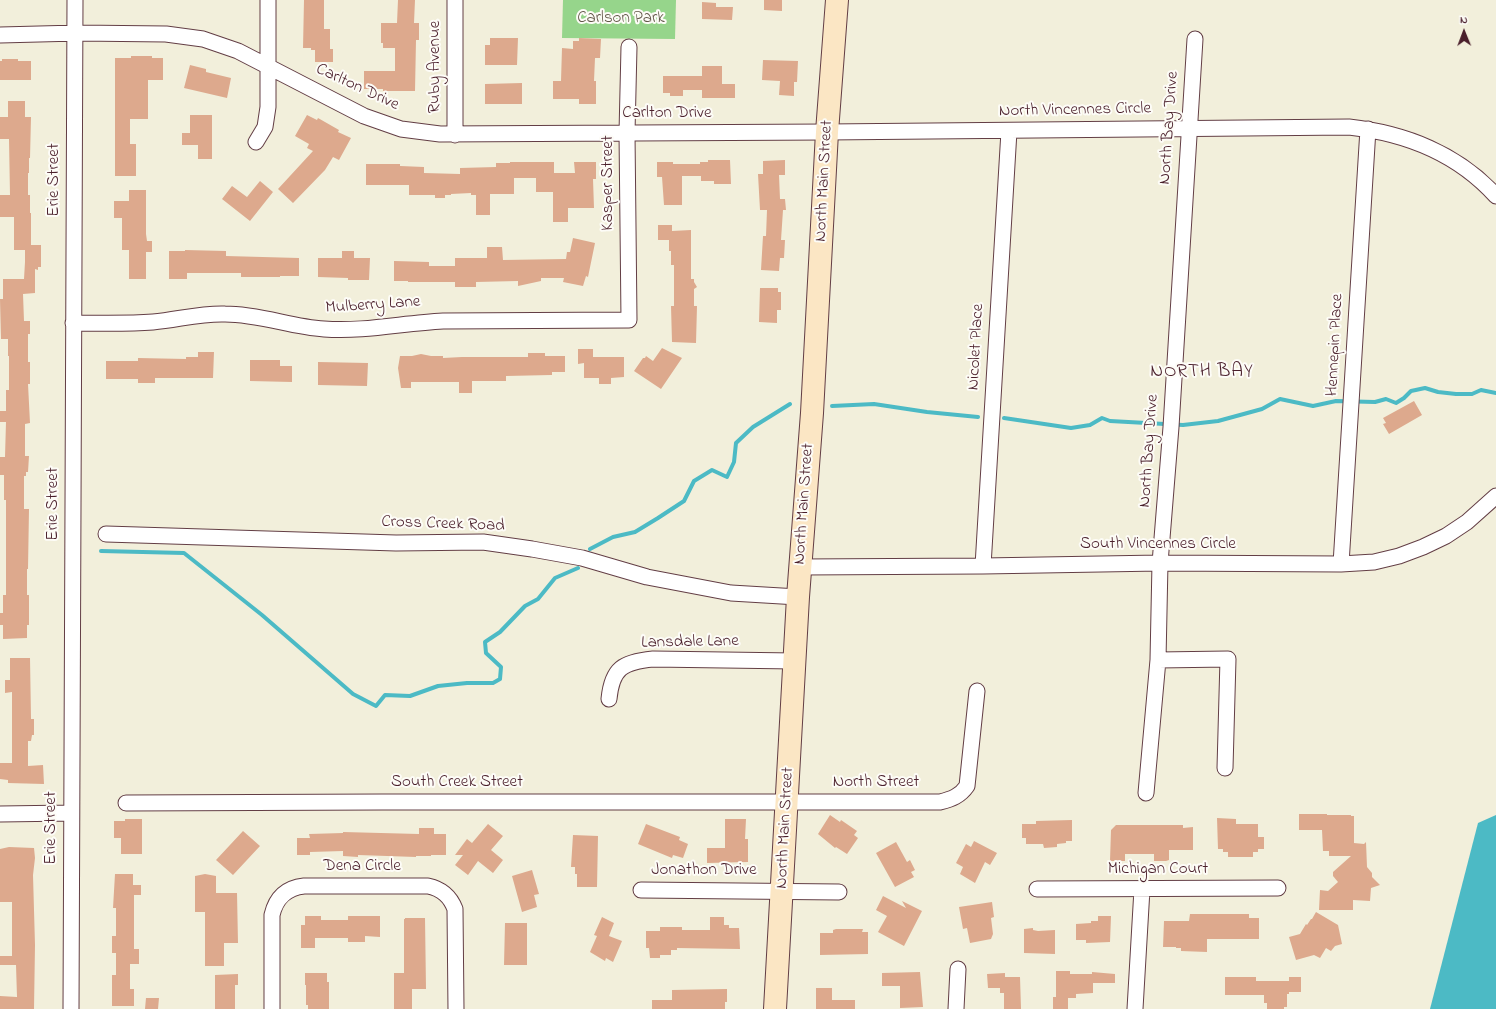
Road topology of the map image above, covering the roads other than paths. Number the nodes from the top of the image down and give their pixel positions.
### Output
1 (75, 0) edge
2 (268, 0) edge
3 (455, 0) edge
4 (837, 0) edge
5 (74, 34) junction
6 (0, 35) edge
7 (1195, 39) dead end
8 (629, 47) dead end
9 (268, 66) junction
10 (1189, 129) junction
11 (1368, 129) junction
12 (1009, 131) junction
13 (827, 132) junction
14 (627, 133) junction
15 (455, 134) junction
16 (256, 142) dead end
17 (1496, 196) edge
18 (628, 320) joint
19 (73, 323) junction
20 (1496, 496) edge
21 (106, 534) dead end
22 (1160, 563) junction
23 (1341, 564) junction
24 (983, 566) junction
25 (801, 567) junction
26 (798, 598) junction
27 (1158, 660) junction
28 (795, 661) junction
29 (977, 691) dead end
30 (609, 699) dead end
31 (1225, 768) dead end
32 (1146, 793) dead end
33 (788, 801) junction
34 (126, 803) dead end
35 (71, 812) junction
36 (0, 814) edge
37 (1278, 888) dead end
38 (1037, 889) dead end
39 (1142, 889) junction
40 (641, 890) dead end
41 (782, 891) junction
42 (839, 892) dead end
43 (958, 969) dead end
44 (70, 1009) edge
45 (272, 1009) edge
46 (456, 1009) edge
47 (775, 1009) edge
48 (956, 1009) edge
49 (1135, 1009) edge

1 - 5 street, Erie Street
2 - 9 street
3 - 15 street, Ruby Avenue
4 - 13 main road, North Main Street
5 - 6 street, Carlton Drive
5 - 9 street, Carlton Drive
5 - 19 street, Erie Street
7 - 10 street, North Bay Drive
8 - 14 street, Kasper Street
9 - 15 street, Carlton Drive
9 - 16 street
10 - 11 street, North Vincennes Circle
10 - 12 street, North Vincennes Circle
10 - 22 street, North Bay Drive
11 - 17 street, North Vincennes Circle
11 - 23 street, Hennepin Place
12 - 13 street, North Vincennes Circle
12 - 24 street, Nicolet Place
13 - 14 street, Carlton Drive
13 - 25 main road, North Main Street
14 - 15 street, Carlton Drive
14 - 18 street, Kasper Street
18 - 19 street, Mulberry Lane
19 - 35 street, Erie Street
20 - 23 street, South Vincennes Circle
21 - 26 street, Cross Creek Road
22 - 23 street, South Vincennes Circle
22 - 24 street, South Vincennes Circle
22 - 27 street, North Bay Drive
24 - 25 street, South Vincennes Circle
25 - 26 main road, North Main Street
26 - 28 main road, North Main Street
27 - 31 street
27 - 32 street, North Bay Drive
28 - 30 street, Lansdale Lane
28 - 33 main road, North Main Street
29 - 33 street, North Street
33 - 34 street, South Creek Street
33 - 41 main road, North Main Street
35 - 36 street
35 - 44 street, Erie Street
37 - 39 street, Michigan Court
38 - 39 street, Michigan Court
39 - 49 street
40 - 41 street, Jonathon Drive
41 - 42 street, Jonathon Drive
41 - 47 main road, North Main Street
43 - 48 street
45 - 46 street, Dena Circle

